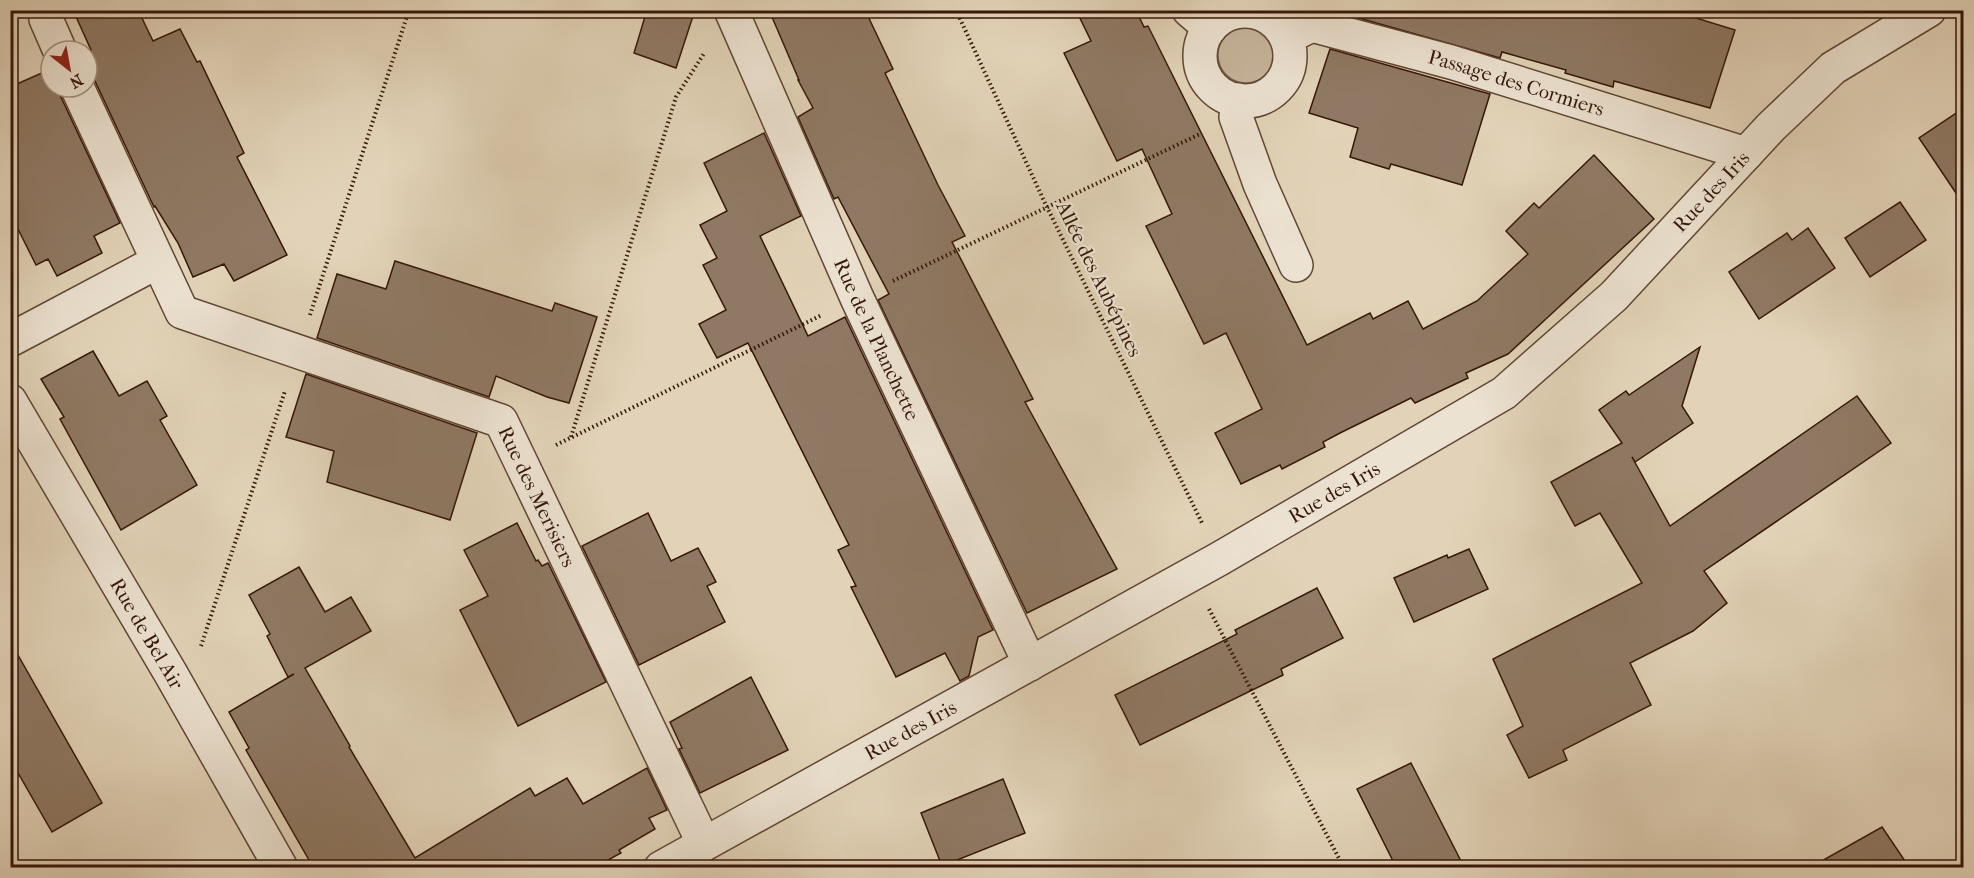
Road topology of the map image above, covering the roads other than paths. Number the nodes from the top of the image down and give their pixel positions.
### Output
1 (49, 10) edge
2 (732, 11) edge
3 (1928, 11) edge
4 (1199, 19) edge
5 (1287, 37) junction
6 (55, 39) edge
7 (82, 99) edge
8 (1237, 108) junction
9 (1746, 154) junction
10 (157, 262) junction
11 (1296, 265) dead end
12 (10, 340) edge
13 (10, 401) edge
14 (1030, 664) junction
15 (704, 844) junction
16 (281, 867) edge
17 (661, 867) edge

1 - 6 street
2 - 14 street, Rue de la Planchette
3 - 9 street, Rue des Iris
4 - 5 street
4 - 8 street
5 - 8 street
5 - 9 street, Passage des Cormiers
7 - 10 street
8 - 11 street
9 - 14 street, Rue des Iris
10 - 12 street
10 - 15 street, Rue des Merisiers
13 - 16 street, Rue de Bel Air
14 - 15 street, Rue des Iris
15 - 17 street, Rue des Iris

